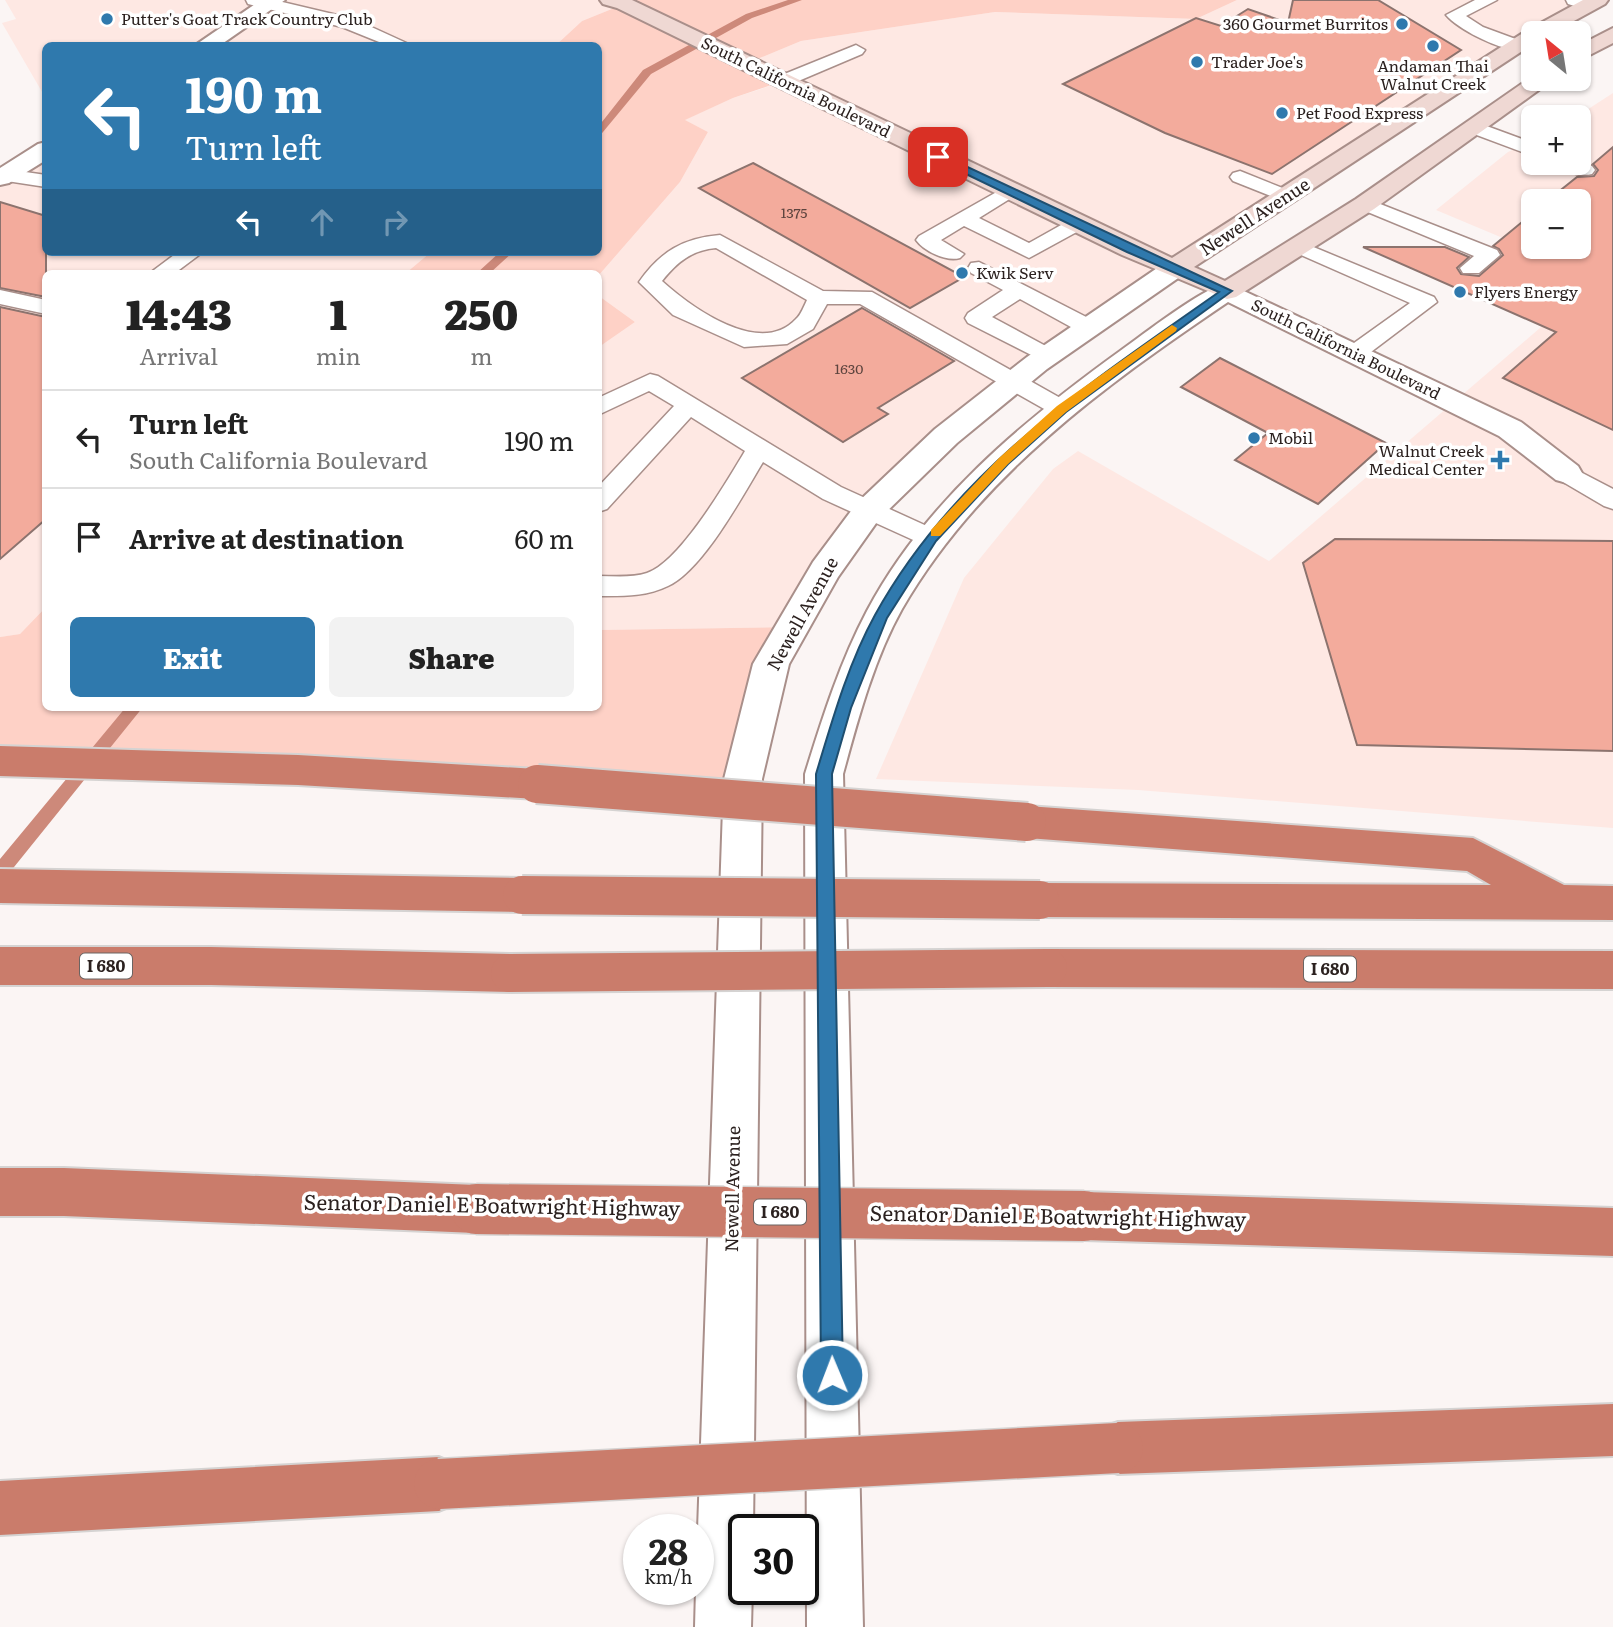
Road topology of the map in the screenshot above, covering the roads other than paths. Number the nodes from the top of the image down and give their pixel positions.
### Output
1 (1489, 0) edge
2 (266, 1) edge
3 (618, 1) edge
4 (1586, 2) edge
5 (1555, 21) edge
6 (1613, 34) edge
7 (1521, 37) edge
8 (210, 42) edge
9 (395, 42) edge
10 (1521, 43) edge
11 (1591, 47) edge
12 (856, 50) dead end
13 (783, 81) junction
14 (1526, 91) edge
15 (1473, 127) junction
16 (1521, 145) edge
17 (42, 152) edge
18 (2, 177) edge
19 (1240, 177) dead end
20 (42, 181) edge
21 (1009, 191) junction
22 (1288, 197) junction
23 (1365, 204) junction
24 (964, 218) junction
25 (1077, 224) junction
26 (1299, 247) junction
27 (1029, 252) junction
28 (953, 254) dead end
29 (186, 256) edge
30 (1175, 268) junction
31 (1471, 268) dead end
32 (165, 270) edge
33 (1419, 272) dead end
34 (1448, 284) dead end
35 (1396, 288) junction
36 (1018, 290) junction
37 (1227, 291) junction
38 (0, 297) edge
39 (819, 298) junction
40 (1426, 302) junction
41 (42, 306) edge
42 (1088, 327) junction
43 (1355, 353) junction
44 (1047, 356) junction
45 (1015, 382) junction
46 (689, 405) junction
47 (602, 406) edge
48 (1062, 409) junction
49 (760, 449) junction
50 (1567, 473) junction
51 (1613, 473) edge
52 (602, 499) edge
53 (1613, 500) edge
54 (868, 511) junction
55 (931, 538) junction
56 (602, 586) edge
57 (0, 761) edge
58 (0, 886) edge
59 (1561, 903) junction
60 (1613, 903) edge
61 (0, 966) edge
62 (1613, 970) edge
63 (0, 1192) edge
64 (1613, 1232) edge
65 (1613, 1430) edge
66 (0, 1508) edge
67 (723, 1627) edge
68 (835, 1627) edge

1 - 7 lane
2 - 8 street
2 - 9 lane
3 - 13 street, South California Boulevard
4 - 5 street, Newell Avenue
6 - 11 street
10 - 22 street, Newell Avenue
12 - 13 lane
13 - 21 street, South California Boulevard
14 - 15 street
15 - 16 lane
15 - 23 street
17 - 18 street
18 - 20 lane
19 - 22 lane
21 - 24 lane
21 - 25 street, South California Boulevard
22 - 30 street, Newell Avenue
23 - 26 street
23 - 31 lane
24 - 27 lane
24 - 28 lane
25 - 27 lane
25 - 30 street, South California Boulevard
26 - 35 lane
26 - 37 street
27 - 36 lane
29 - 32 lane
30 - 37 street, South California Boulevard
30 - 42 street, Newell Avenue
33 - 35 lane
34 - 40 lane
35 - 40 lane
36 - 42 lane
36 - 44 lane
37 - 43 street, South California Boulevard
37 - 48 street
38 - 41 lane
39 - 39 lane
39 - 45 lane
40 - 43 lane
42 - 44 street, Newell Avenue
43 - 50 street, South California Boulevard
44 - 45 street, Newell Avenue
45 - 48 lane
45 - 54 street, Newell Avenue
46 - 47 lane
46 - 49 lane
46 - 52 lane
48 - 55 street
49 - 54 lane
49 - 56 lane
50 - 51 lane
50 - 53 lane
54 - 55 lane
54 - 67 street, Newell Avenue
55 - 68 street
57 - 59 highway, bridge
58 - 59 highway, bridge
59 - 60 highway
61 - 62 highway, I 680, bridge
63 - 64 highway, Senator Daniel E Boatwright Highway / I 680, bridge
65 - 66 highway, bridge

